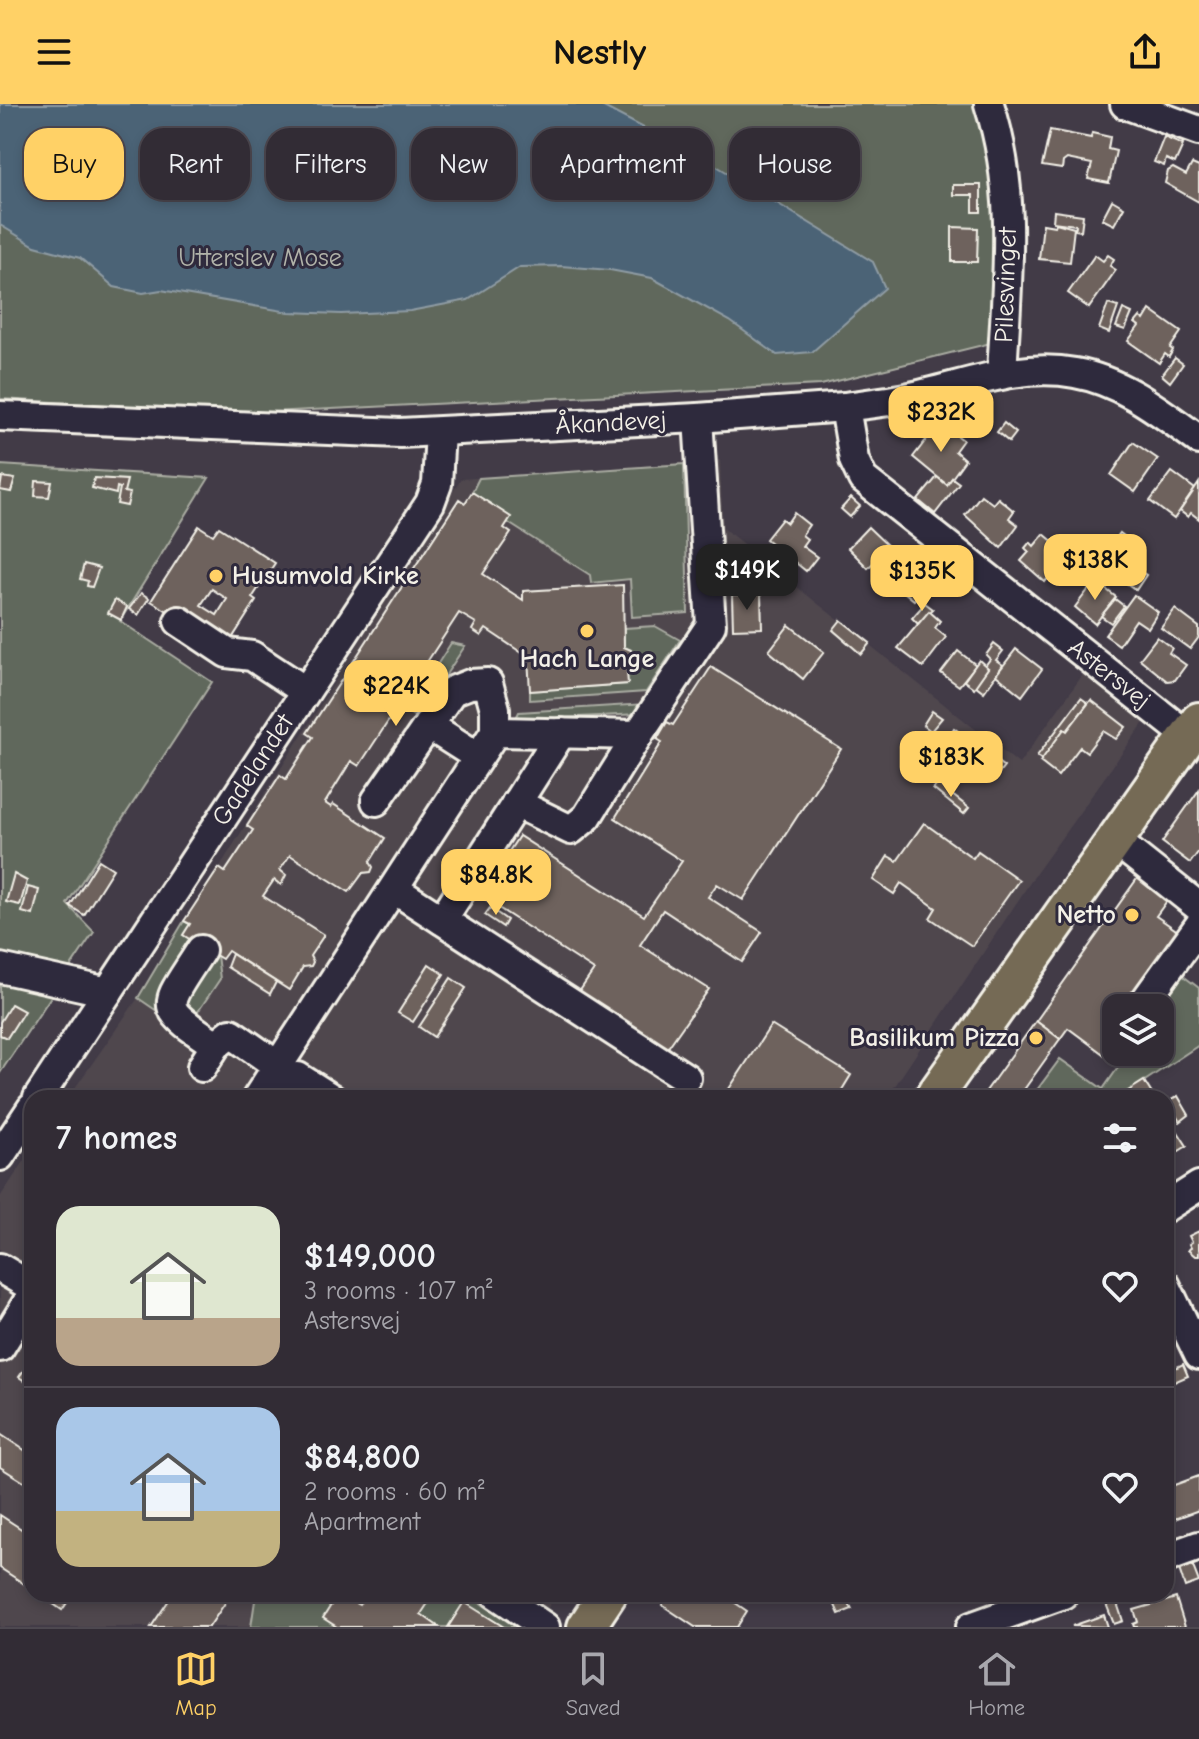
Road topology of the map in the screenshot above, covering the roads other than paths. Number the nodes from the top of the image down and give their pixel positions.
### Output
1 (989, 104) edge
2 (1125, 104) edge
3 (1199, 131) edge
4 (1002, 373) junction
5 (845, 407) junction
6 (0, 416) edge
7 (698, 418) junction
8 (440, 432) junction
9 (1199, 440) edge
10 (179, 621) dead end
11 (305, 691) junction
12 (428, 725) junction
13 (1193, 729) edge
14 (495, 732) junction
15 (561, 733) junction
16 (638, 735) junction
17 (478, 757) junction
18 (376, 801) dead end
19 (516, 803) junction
20 (1116, 841) junction
21 (394, 889) junction
22 (1199, 907) edge
23 (442, 920) junction
24 (1199, 926) edge
25 (201, 950) dead end
26 (0, 968) edge
27 (108, 992) junction
28 (1150, 994) edge
29 (278, 1066) junction
30 (686, 1078) dead end
31 (43, 1090) edge
32 (262, 1090) edge
33 (290, 1090) edge
34 (318, 1090) edge
35 (939, 1090) edge
36 (24, 1120) edge
37 (0, 1156) edge
38 (1199, 1186) edge
39 (1174, 1202) edge
40 (0, 1268) edge
41 (24, 1282) edge
42 (1174, 1303) edge
43 (24, 1308) edge
44 (0, 1347) edge
45 (1199, 1355) edge
46 (1199, 1546) edge
47 (1174, 1555) edge
48 (508, 1602) edge
49 (1041, 1602) edge
50 (545, 1627) edge
51 (971, 1627) edge

1 - 4 street, Pilesvinget
2 - 3 street
4 - 5 street, Åkandevej
4 - 9 street, Åkandevej
5 - 7 street, Åkandevej
5 - 13 street, Astersvej
6 - 8 street, Åkandevej
7 - 8 street, Åkandevej
7 - 16 street
8 - 11 street, Gadelandet
10 - 11 street
11 - 27 street, Gadelandet
12 - 14 street
12 - 17 street
12 - 18 street
13 - 20 main road
14 - 15 street
14 - 17 street
15 - 16 street
15 - 19 street
16 - 19 street
17 - 21 street
19 - 23 street
20 - 22 street
20 - 35 main road
21 - 23 street
21 - 29 street
23 - 30 street
24 - 28 street
25 - 29 street
26 - 27 street
27 - 31 street, Gadelandet
29 - 32 street
33 - 34 street
36 - 37 street
38 - 39 street
40 - 41 street
42 - 45 street
43 - 44 street
46 - 47 street
48 - 50 street
49 - 51 street

